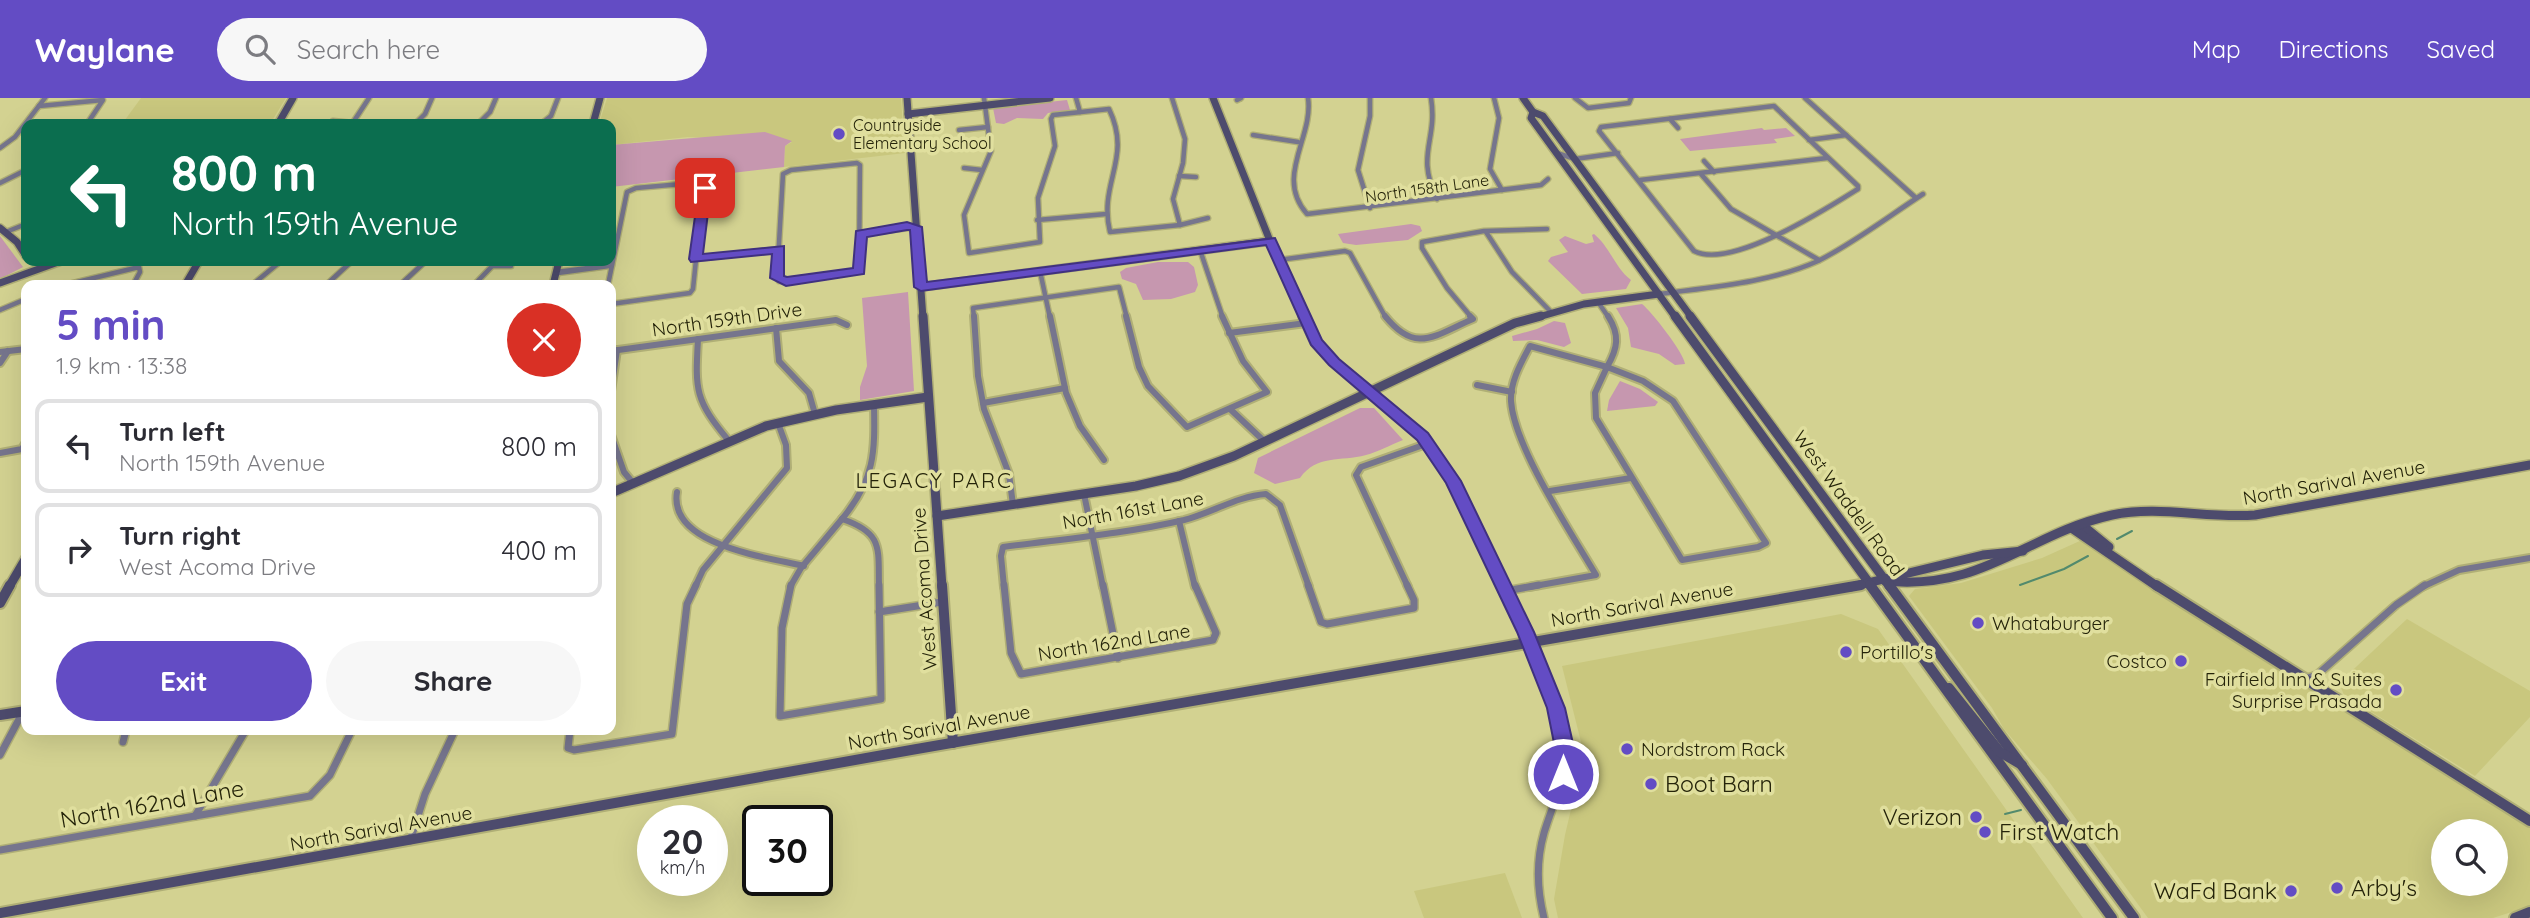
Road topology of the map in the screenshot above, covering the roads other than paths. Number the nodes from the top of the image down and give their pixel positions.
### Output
1 (45, 98) edge
2 (293, 98) edge
3 (369, 98) edge
4 (432, 98) edge
5 (496, 98) edge
6 (558, 98) edge
7 (600, 98) edge
8 (906, 98) edge
9 (1050, 98) edge
10 (1076, 98) edge
11 (1172, 98) edge
12 (1213, 98) edge
13 (1308, 98) edge
14 (1370, 98) edge
15 (1431, 98) edge
16 (1494, 98) edge
17 (1523, 98) edge
18 (1576, 98) edge
19 (1805, 98) edge
20 (1631, 99) edge
21 (985, 102) edge
22 (39, 106) junction
23 (1080, 112) junction
24 (1533, 112) junction
25 (908, 114) junction
26 (29, 119) edge
27 (90, 119) edge
28 (281, 119) edge
29 (356, 119) edge
30 (420, 119) edge
31 (483, 119) edge
32 (547, 119) edge
33 (594, 119) edge
34 (1670, 119) junction
35 (989, 127) junction
36 (1678, 128) dead end
37 (21, 129) edge
38 (959, 130) dead end
39 (1253, 135) dead end
40 (1846, 135) junction
41 (1810, 140) junction
42 (1298, 142) junction
43 (0, 148) edge
44 (1557, 153) junction
45 (1614, 154) junction
46 (1574, 157) junction
47 (1827, 158) junction
48 (1704, 161) dead end
49 (964, 168) dead end
50 (982, 170) junction
51 (21, 172) edge
52 (1714, 172) junction
53 (1701, 174) junction
54 (1179, 176) junction
55 (1196, 177) dead end
56 (1548, 179) dead end
57 (1640, 180) junction
58 (0, 183) edge
59 (1502, 190) junction
60 (1923, 194) dead end
61 (1916, 198) junction
62 (1437, 199) junction
63 (1370, 208) junction
64 (1106, 214) junction
65 (1208, 218) dead end
66 (1037, 220) junction
67 (21, 225) edge
68 (1180, 225) junction
69 (916, 227) junction
70 (1547, 229) dead end
71 (3, 230) edge
72 (1486, 232) junction
73 (860, 234) junction
74 (1778, 236) junction
75 (1270, 241) junction
76 (616, 244) edge
77 (21, 248) edge
78 (779, 249) junction
79 (1200, 250) junction
80 (696, 259) junction
81 (1279, 260) junction
82 (1819, 260) junction
83 (33, 266) edge
84 (45, 266) edge
85 (275, 266) edge
86 (347, 266) edge
87 (421, 266) edge
88 (492, 266) edge
89 (558, 266) edge
90 (604, 266) edge
91 (35, 269) junction
92 (1040, 271) junction
93 (556, 272) junction
94 (86, 280) edge
95 (136, 280) edge
96 (259, 280) edge
97 (331, 280) edge
98 (405, 280) edge
99 (479, 280) edge
100 (554, 280) edge
101 (0, 283) edge
102 (921, 287) junction
103 (1671, 292) junction
104 (1659, 294) junction
105 (1046, 298) junction
106 (21, 301) edge
107 (1598, 302) junction
108 (616, 303) edge
109 (0, 310) edge
110 (1551, 312) junction
111 (1306, 323) junction
112 (847, 324) dead end
113 (776, 328) junction
114 (1229, 333) junction
115 (698, 339) junction
116 (21, 350) edge
117 (616, 350) edge
118 (8, 351) junction
119 (0, 352) edge
120 (0, 363) edge
121 (1606, 369) junction
122 (1477, 385) dead end
123 (1065, 388) junction
124 (1370, 391) junction
125 (1512, 392) junction
126 (928, 397) junction
127 (983, 403) junction
128 (874, 404) junction
129 (1230, 409) junction
130 (815, 414) junction
131 (778, 423) junction
132 (729, 440) junction
133 (1264, 441) junction
134 (1429, 443) junction
135 (21, 446) edge
136 (616, 449) edge
137 (0, 453) edge
138 (1104, 460) dead end
139 (2530, 465) edge
140 (1631, 478) junction
141 (633, 483) junction
142 (616, 491) edge
143 (1550, 491) junction
144 (677, 492) dead end
145 (1084, 494) junction
146 (1013, 505) junction
147 (937, 516) junction
148 (842, 518) junction
149 (1179, 521) junction
150 (2077, 527) junction
151 (1091, 534) junction
152 (723, 545) junction
153 (2530, 558) edge
154 (804, 566) junction
155 (21, 567) edge
156 (1884, 581) junction
157 (1868, 584) junction
158 (1506, 591) junction
159 (942, 602) junction
160 (0, 603) edge
161 (879, 612) junction
162 (1529, 642) junction
163 (1118, 658) junction
164 (1021, 674) joint
165 (1935, 675) junction
166 (2305, 679) junction
167 (21, 710) edge
168 (0, 715) edge
169 (21, 716) edge
170 (125, 735) edge
171 (243, 735) edge
172 (349, 735) edge
173 (453, 735) edge
174 (569, 735) edge
175 (123, 742) dead end
176 (953, 743) junction
177 (0, 755) edge
178 (2022, 765) junction
179 (195, 816) junction
180 (2530, 821) edge
181 (410, 841) junction
182 (0, 850) edge
183 (2530, 912) edge
184 (0, 913) edge
185 (1545, 918) edge
186 (2112, 918) edge
187 (2134, 918) edge
188 (2515, 918) edge

1 - 22 street
2 - 28 main road
3 - 29 street
4 - 30 street
5 - 31 street
6 - 32 street
7 - 33 main road
8 - 25 main road, West Acoma Drive
9 - 21 main road
10 - 23 street
11 - 54 street
12 - 75 main road
13 - 42 street
14 - 63 street
15 - 62 street
16 - 59 street
17 - 24 main road, West Waddell Road
18 - 20 street
19 - 40 street
21 - 25 main road
21 - 35 street
22 - 26 street
22 - 27 street
23 - 64 street
23 - 66 street
24 - 44 main road, West Waddell Road
24 - 46 main road, West Waddell Road
25 - 69 main road, West Acoma Drive
34 - 36 street
34 - 41 street
34 - 45 street
35 - 38 street
35 - 50 street
37 - 43 street
39 - 42 street
40 - 41 street
40 - 61 street
41 - 47 street
42 - 63 street, North 158th Lane
44 - 46 street
44 - 104 main road, West Waddell Road
45 - 46 street
45 - 57 street
46 - 103 main road, West Waddell Road
47 - 52 street
47 - 74 street
48 - 52 street
49 - 50 street
50 - 66 street
51 - 58 street
52 - 53 street
53 - 57 street
53 - 74 street
54 - 55 street
54 - 68 street
56 - 59 street, North 158th Lane
57 - 74 street
59 - 62 street, North 158th Lane
60 - 61 street
61 - 82 street
62 - 63 street, North 158th Lane
64 - 66 street
64 - 68 street
65 - 68 street
67 - 71 street
69 - 73 street
69 - 102 main road, West Acoma Drive
70 - 72 street
71 - 77 main road
72 - 81 street
72 - 110 street
73 - 78 street
73 - 78 street
74 - 82 street
75 - 79 main road
75 - 81 main road
76 - 80 street
78 - 80 street
79 - 92 main road
79 - 114 street
80 - 108 street
81 - 111 main road
82 - 103 street
83 - 91 main road
84 - 91 main road
85 - 96 street
86 - 97 street
87 - 98 street
88 - 99 street
89 - 93 main road
90 - 93 street
91 - 101 main road
92 - 102 main road
92 - 105 street
93 - 100 main road
94 - 95 street
102 - 126 main road, West Acoma Drive
103 - 104 street
103 - 156 main road, West Waddell Road
104 - 107 main road
104 - 157 main road, West Waddell Road
105 - 123 street
105 - 127 street
105 - 129 street
106 - 109 street
107 - 110 main road
107 - 121 street
110 - 124 main road
111 - 114 street
111 - 124 main road
112 - 113 street, North 159th Drive
113 - 115 street, North 159th Drive
113 - 130 street
114 - 129 street
115 - 117 street, North 159th Drive
115 - 132 street
116 - 118 street
118 - 119 street
118 - 120 street
121 - 125 street
121 - 140 street
121 - 140 street
122 - 125 street
123 - 127 street
123 - 138 street
124 - 133 main road
124 - 134 main road
125 - 143 street
126 - 128 street
126 - 147 main road, West Acoma Drive
127 - 146 street
128 - 130 main road
128 - 148 street
129 - 133 street
130 - 131 main road
131 - 132 main road
131 - 152 street
132 - 141 main road
133 - 145 main road
134 - 149 street, North 161st Lane
134 - 158 main road
135 - 137 street
136 - 141 street
139 - 150 main road, North Sarival Avenue
140 - 143 street
141 - 142 main road
143 - 158 street
144 - 152 street
145 - 146 main road
145 - 151 street
146 - 147 main road
147 - 159 main road, West Acoma Drive
148 - 154 street
148 - 161 street
149 - 151 street, North 161st Lane
149 - 163 street, North 162nd Lane
150 - 156 main road, North Sarival Avenue
150 - 166 main road
151 - 163 street
151 - 164 street, North 161st Lane
152 - 154 street
152 - 174 street
153 - 166 street
154 - 161 street
155 - 160 main road
156 - 157 main road, North Sarival Avenue
156 - 178 main road, West Waddell Road
157 - 162 main road, North Sarival Avenue
157 - 165 main road, West Waddell Road
158 - 162 main road
159 - 161 street
159 - 176 main road, West Acoma Drive
162 - 176 main road, North Sarival Avenue
162 - 185 street
163 - 164 street, North 162nd Lane
165 - 178 main road
165 - 186 main road, West Waddell Road
166 - 180 main road
167 - 168 main road
169 - 177 street
170 - 175 street
171 - 179 street
172 - 179 street, North 162nd Lane
173 - 181 street
176 - 181 main road, North Sarival Avenue
178 - 187 main road, West Waddell Road
179 - 182 street, North 162nd Lane
181 - 184 main road, North Sarival Avenue
183 - 188 main road

